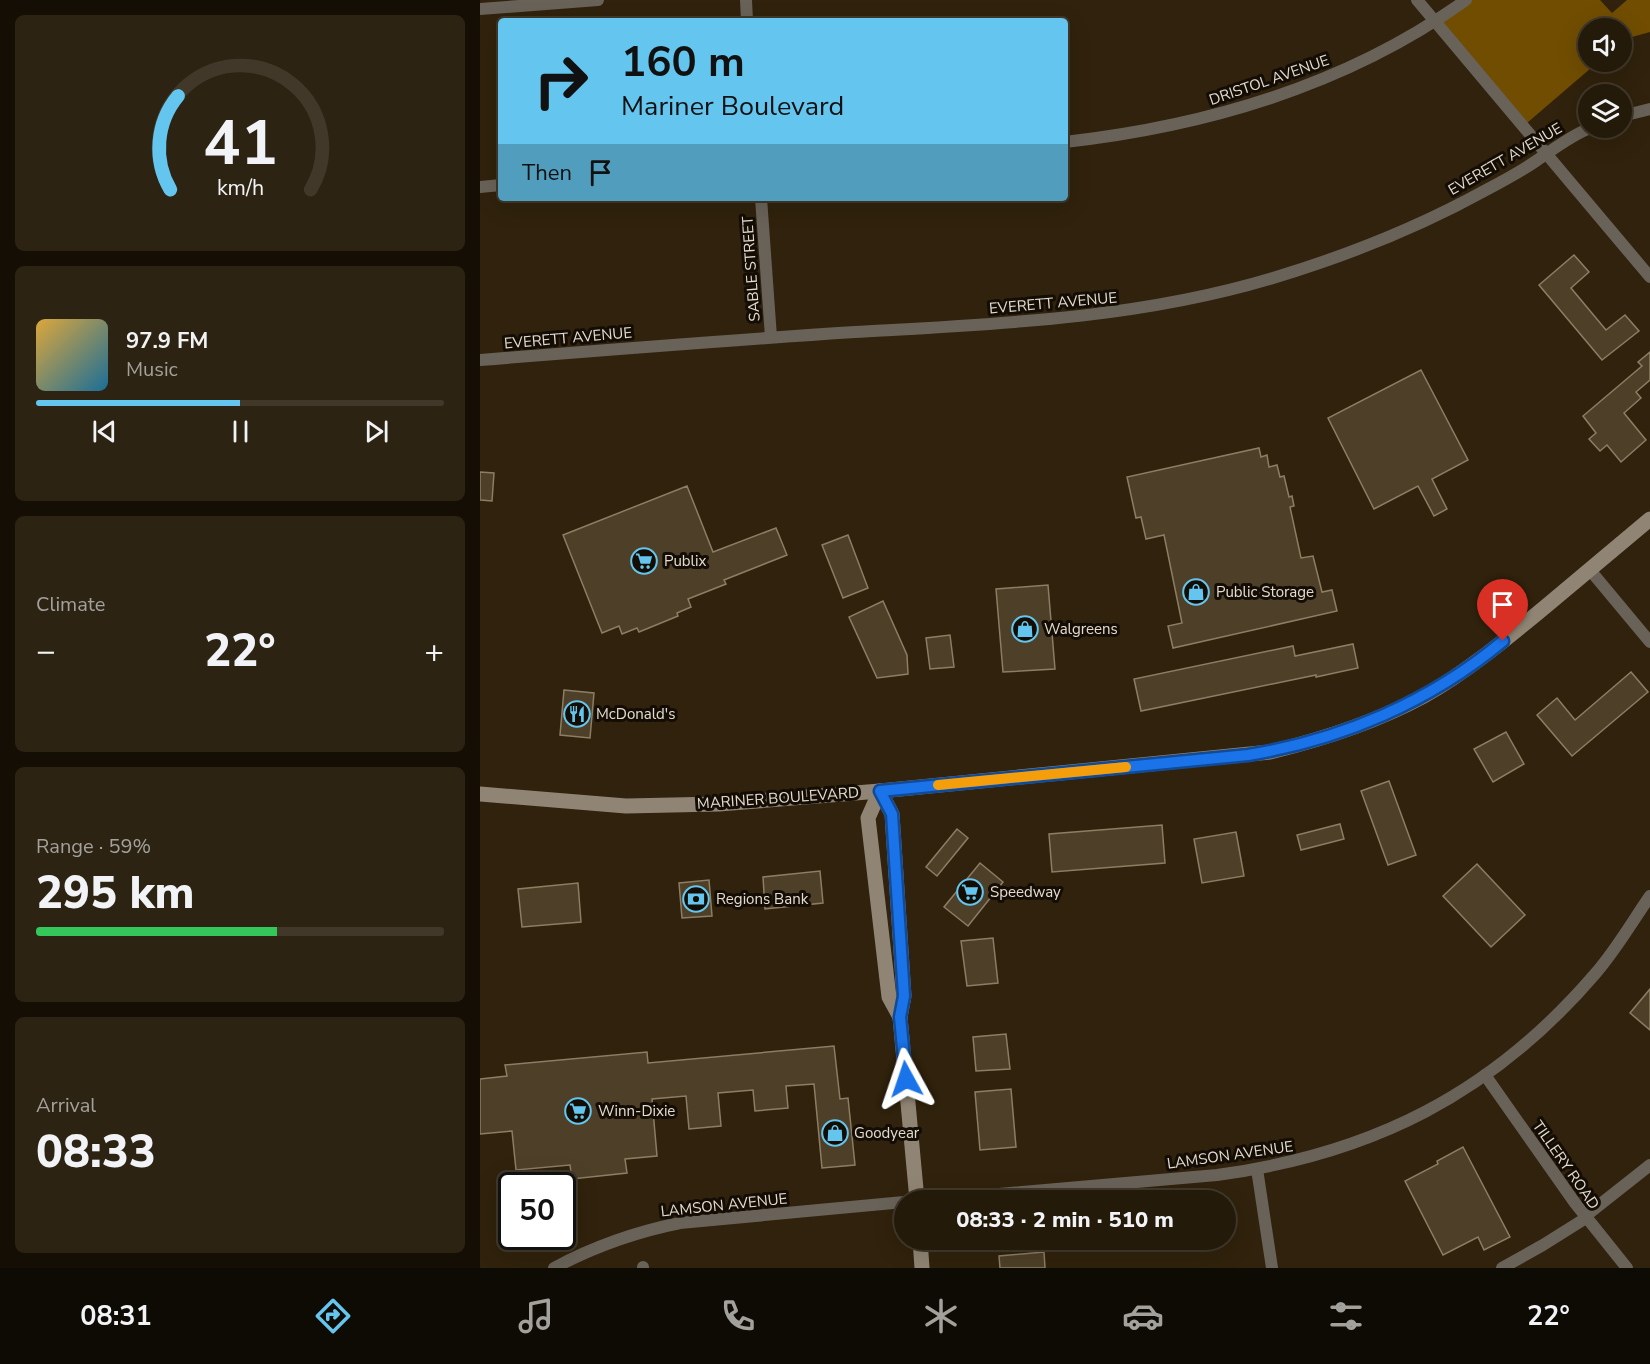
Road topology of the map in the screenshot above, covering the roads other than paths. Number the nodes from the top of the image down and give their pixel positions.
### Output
1 (598, 0) edge
2 (746, 0) edge
3 (1417, 0) edge
4 (1466, 0) edge
5 (480, 9) edge
6 (747, 18) edge
7 (1434, 21) junction
8 (1650, 109) edge
9 (1632, 114) edge
10 (1578, 135) edge
11 (1068, 142) edge
12 (1547, 152) junction
13 (498, 185) edge
14 (480, 187) edge
15 (761, 201) edge
16 (1650, 277) edge
17 (771, 337) junction
18 (480, 360) edge
19 (1650, 519) edge
20 (1590, 570) junction
21 (1650, 642) edge
22 (880, 791) junction
23 (480, 794) edge
24 (1650, 896) edge
25 (900, 1017) junction
26 (1485, 1075) junction
27 (1650, 1165) edge
28 (1257, 1169) junction
29 (915, 1190) edge
30 (1036, 1190) edge
31 (894, 1203) edge
32 (1586, 1218) junction
33 (921, 1250) edge
34 (554, 1268) edge
35 (922, 1268) edge
36 (1272, 1268) edge
37 (1502, 1268) edge
38 (1627, 1268) edge

1 - 5 street
2 - 6 street
3 - 7 street
4 - 7 street, DRISTOL AVENUE
7 - 11 street, DRISTOL AVENUE
7 - 12 street
8 - 9 street
10 - 12 street, EVERETT AVENUE
12 - 16 street
12 - 17 street, EVERETT AVENUE
13 - 14 street
15 - 17 street, SABLE STREET
17 - 18 street, EVERETT AVENUE
19 - 20 main road, MARINER BOULEVARD
20 - 21 street
20 - 22 main road, MARINER BOULEVARD
22 - 23 main road, MARINER BOULEVARD
22 - 25 main road
22 - 25 main road
24 - 26 street, LAMSON AVENUE
25 - 29 main road
26 - 28 street, LAMSON AVENUE
26 - 32 street, TILLERY ROAD
27 - 32 street
28 - 30 street, LAMSON AVENUE
28 - 36 street
31 - 34 street, LAMSON AVENUE
32 - 37 street
32 - 38 street, TILLERY ROAD
33 - 35 main road

